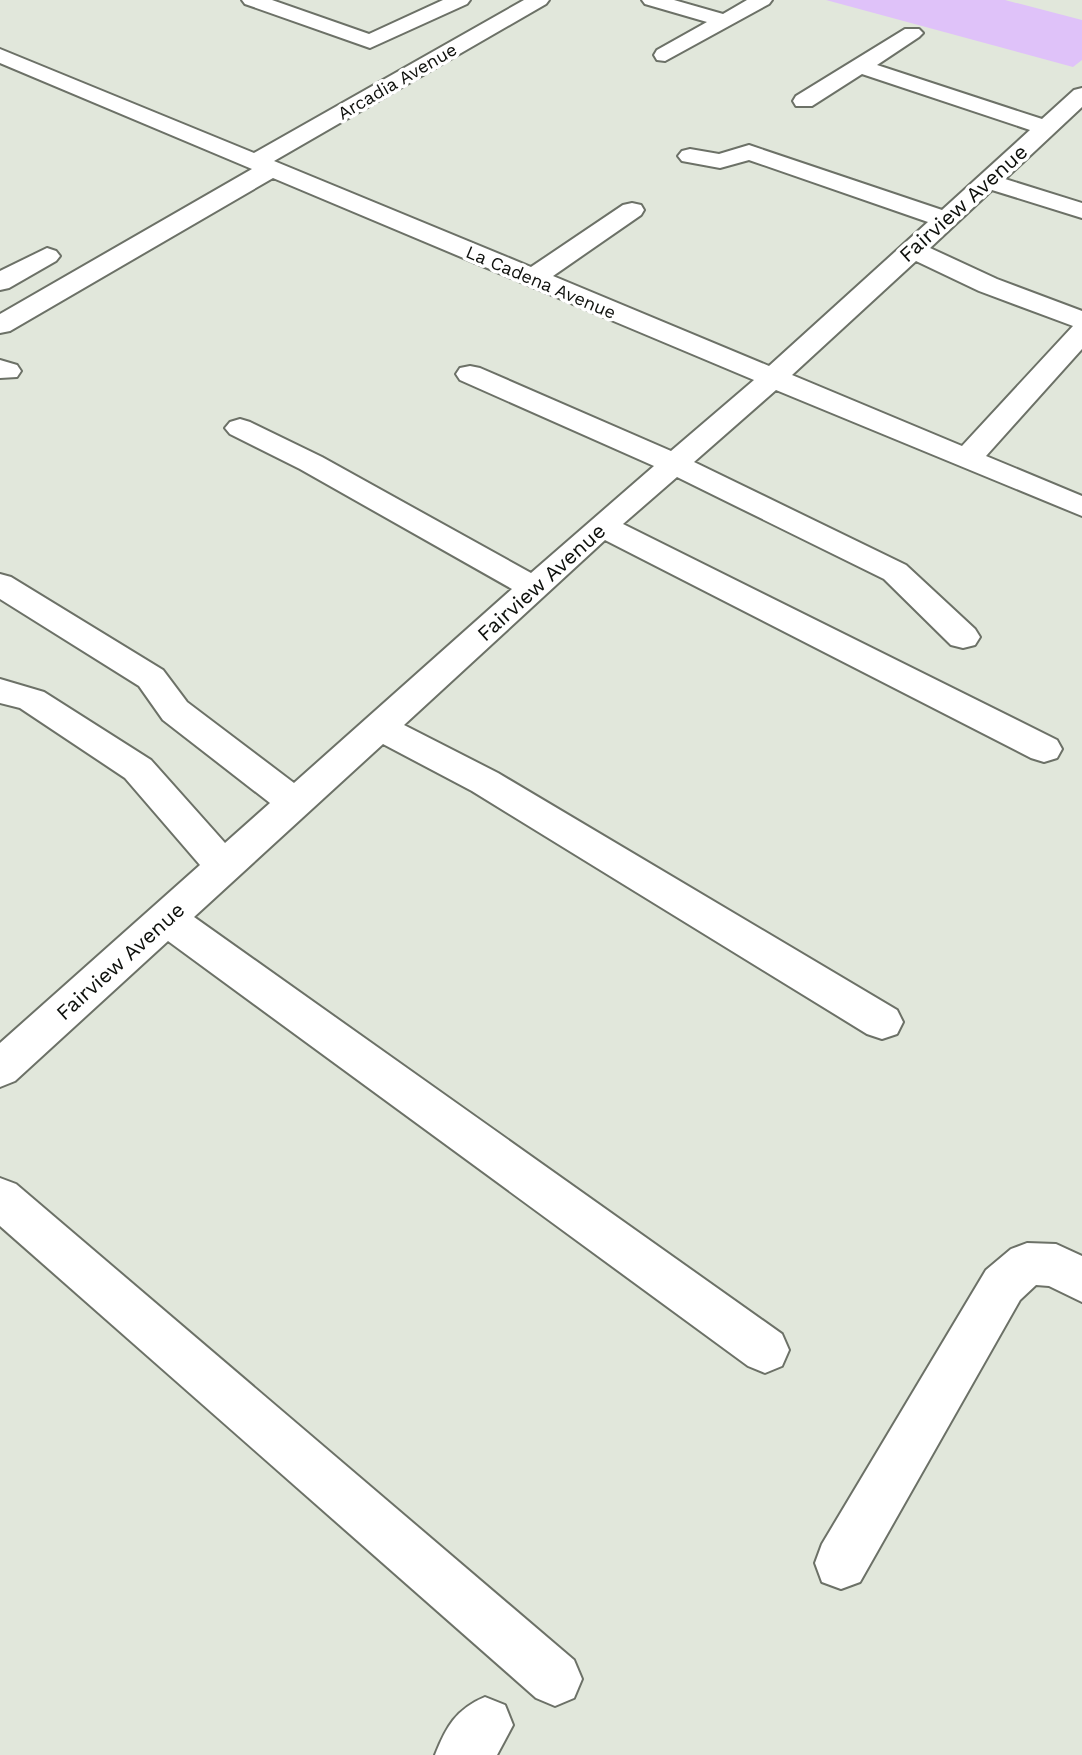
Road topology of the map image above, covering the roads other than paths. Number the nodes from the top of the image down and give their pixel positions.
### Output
1 (252, 0) edge
2 (460, 0) edge
3 (540, 0) edge
4 (652, 0) edge
5 (762, 0) edge
6 (725, 21) junction
7 (912, 33) dead end
8 (665, 55) dead end
9 (7, 65) edge
10 (859, 66) junction
11 (1082, 95) edge
12 (804, 102) dead end
13 (1045, 128) junction
14 (690, 156) dead end
15 (262, 166) junction
16 (994, 174) junction
17 (1082, 195) edge
18 (632, 211) dead end
19 (1082, 211) edge
20 (943, 219) junction
21 (911, 249) junction
22 (47, 256) dead end
23 (533, 278) junction
24 (0, 282) edge
25 (1082, 320) edge
26 (0, 325) edge
27 (1082, 332) edge
28 (470, 374) dead end
29 (772, 378) junction
30 (240, 428) dead end
31 (967, 459) junction
32 (673, 463) junction
33 (1082, 507) edge
34 (602, 526) junction
35 (0, 584) edge
36 (534, 588) junction
37 (963, 637) dead end
38 (0, 691) edge
39 (379, 727) junction
40 (1044, 749) dead end
41 (295, 803) junction
42 (224, 867) junction
43 (167, 919) junction
44 (882, 1022) dead end
45 (0, 1069) edge
46 (0, 1198) edge
47 (1082, 1281) edge
48 (765, 1350) dead end
49 (841, 1563) dead end
50 (555, 1679) dead end

1 - 2 street
3 - 15 street, Arcadia Avenue
4 - 6 street
5 - 6 street
6 - 8 street
7 - 10 street
9 - 15 street, La Cadena Avenue
10 - 12 street
10 - 13 street
11 - 13 street, Fairview Avenue
13 - 16 street, Fairview Avenue
14 - 20 street
15 - 23 street, La Cadena Avenue
15 - 26 street, Arcadia Avenue
16 - 17 street
16 - 19 street
16 - 20 street, Fairview Avenue
18 - 23 street
20 - 21 street, Fairview Avenue
21 - 25 street
21 - 29 street, Fairview Avenue
22 - 24 street
23 - 29 street, La Cadena Avenue
27 - 31 street
28 - 32 street
29 - 31 street, La Cadena Avenue
29 - 32 street, Fairview Avenue
30 - 36 street
31 - 33 street, La Cadena Avenue
32 - 34 street, Fairview Avenue
32 - 37 street
34 - 36 street, Fairview Avenue
34 - 40 street
35 - 41 street
36 - 39 street, Fairview Avenue
38 - 42 street
39 - 41 street, Fairview Avenue
39 - 44 street
41 - 42 street, Fairview Avenue
42 - 43 street, Fairview Avenue
43 - 45 street, Fairview Avenue
43 - 48 street
46 - 50 street
47 - 49 street

